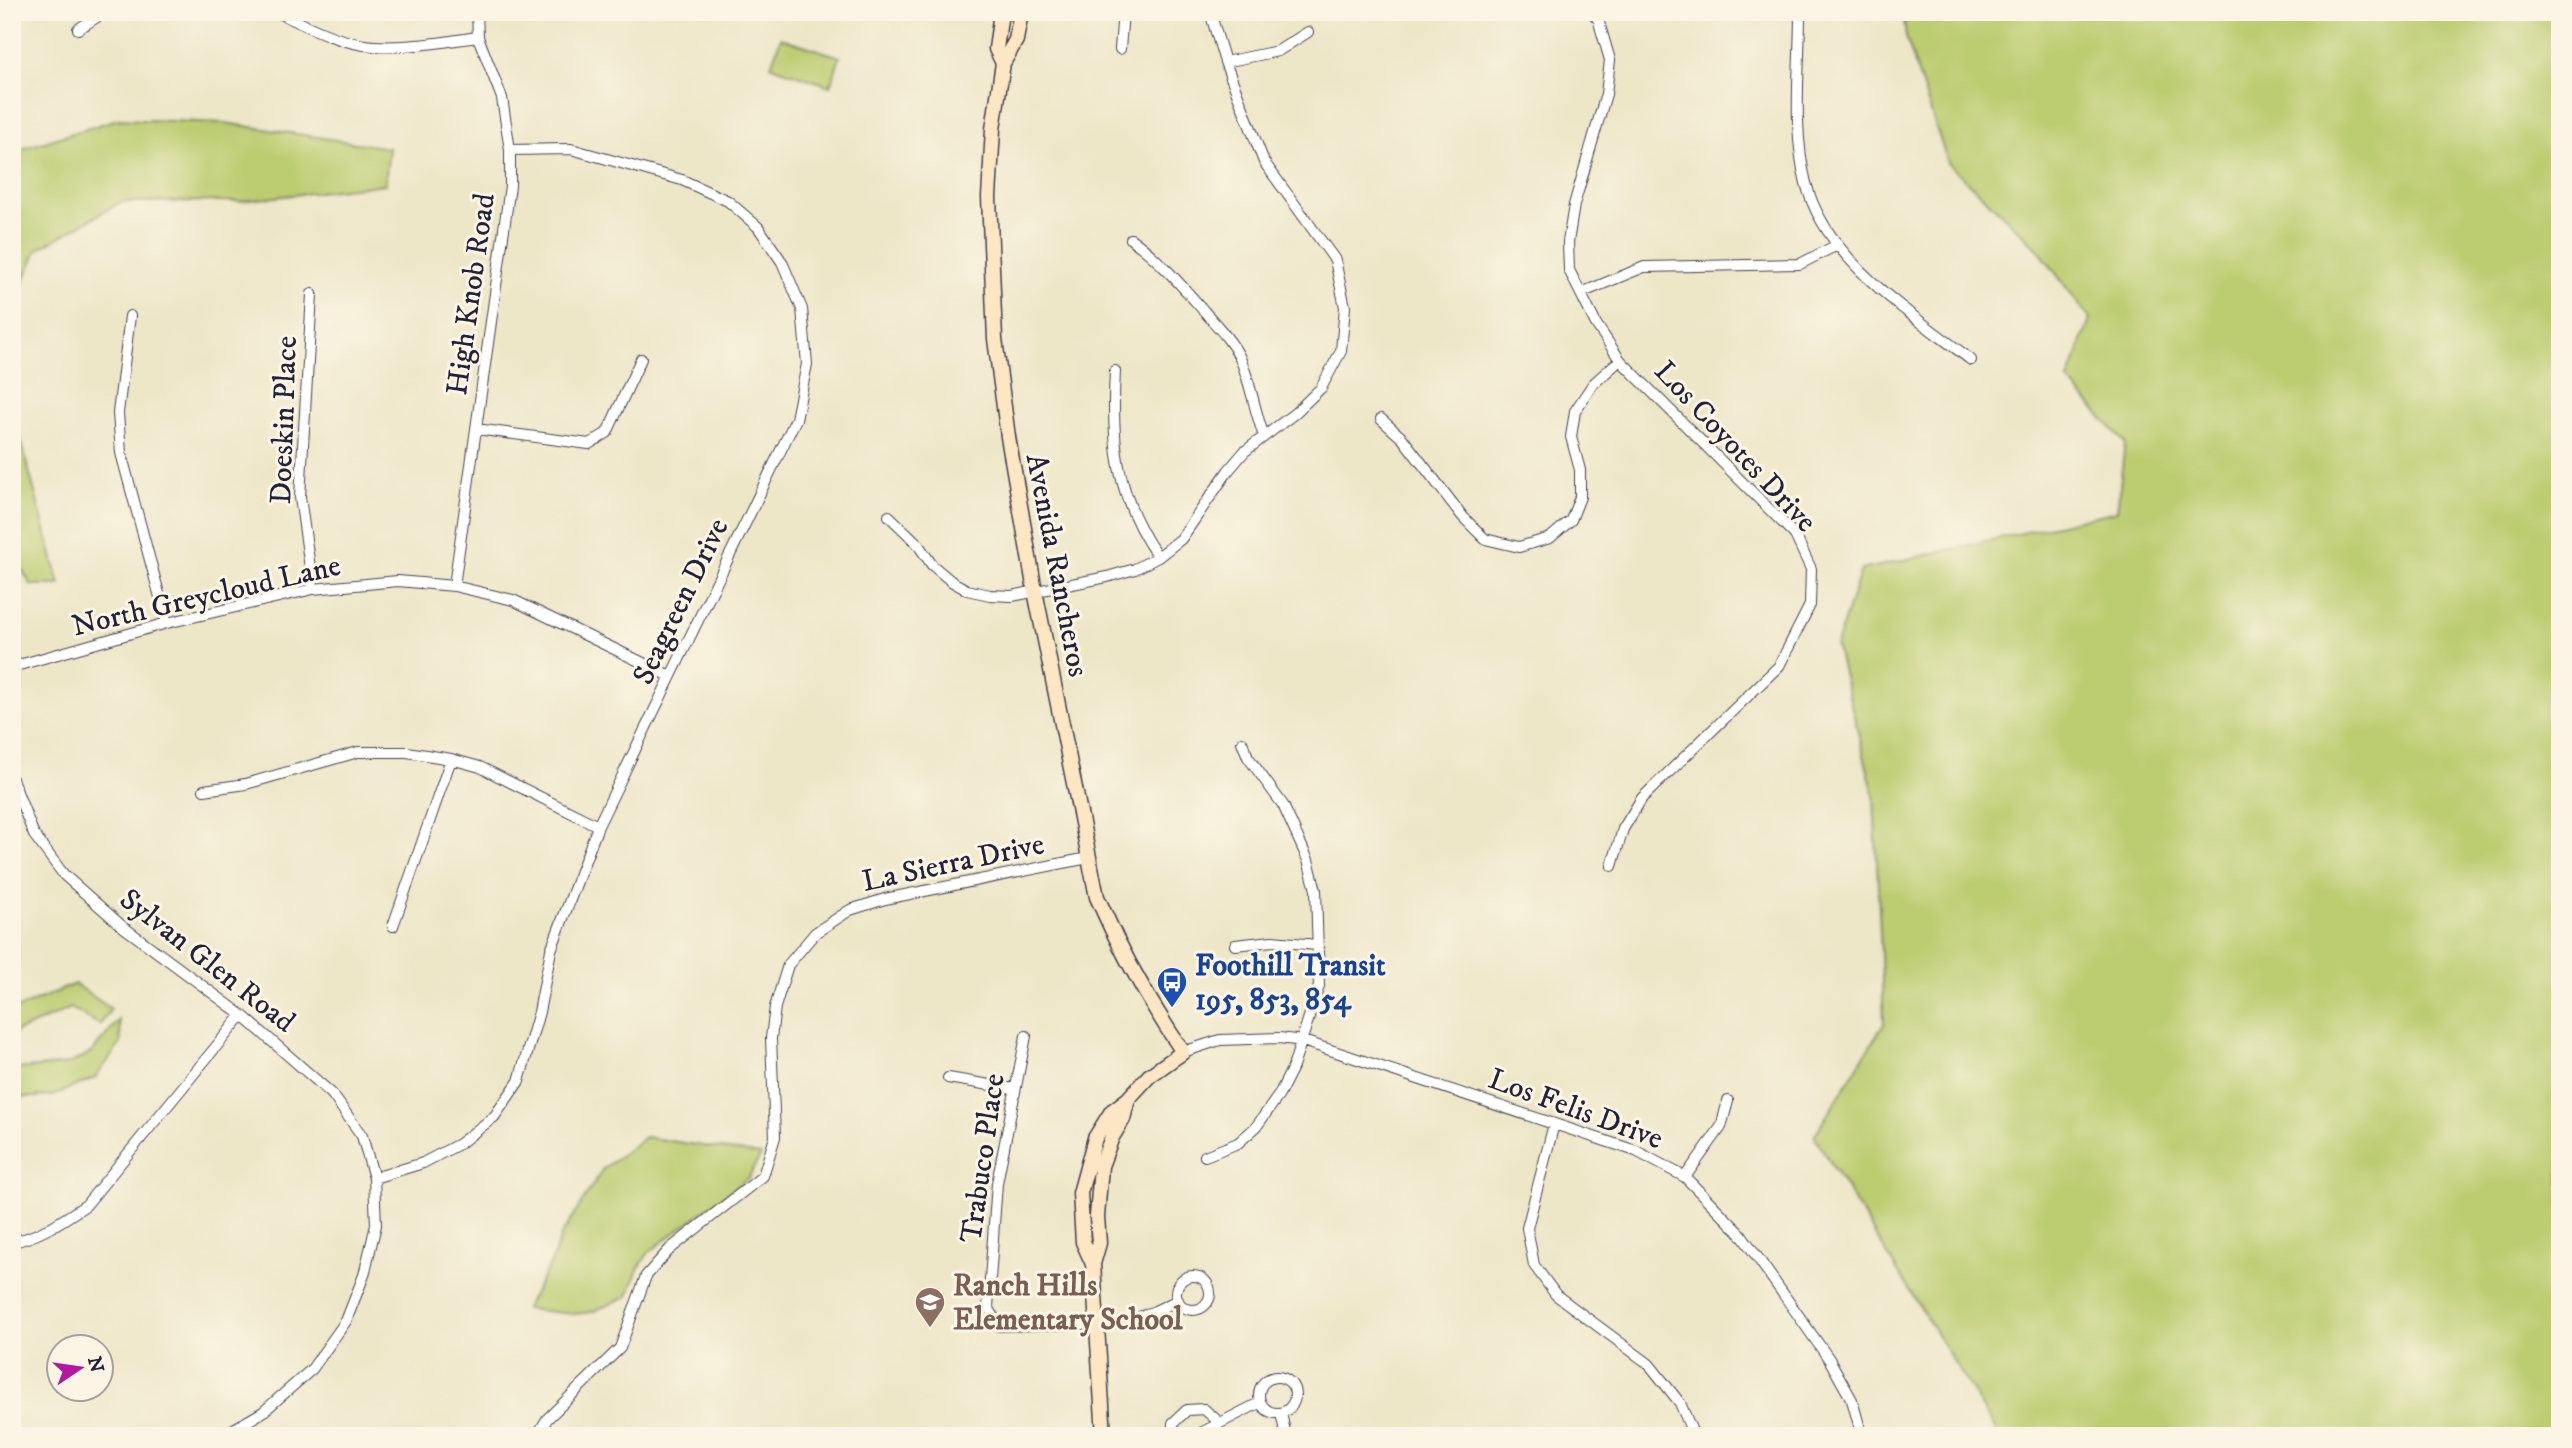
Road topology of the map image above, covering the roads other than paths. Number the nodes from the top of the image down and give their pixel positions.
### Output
1 (105, 12) edge
2 (277, 12) edge
3 (477, 12) edge
4 (1001, 12) edge
5 (1021, 12) edge
6 (1123, 12) edge
7 (1210, 12) edge
8 (1592, 12) edge
9 (1800, 12) edge
10 (78, 29) dead end
11 (1308, 32) dead end
12 (478, 37) junction
13 (1120, 48) dead end
14 (1226, 62) junction
15 (1003, 63) junction
16 (510, 150) junction
17 (1131, 239) dead end
18 (1836, 245) junction
19 (1581, 293) junction
20 (312, 294) dead end
21 (130, 316) dead end
22 (641, 359) dead end
23 (1620, 360) junction
24 (1970, 360) dead end
25 (1115, 371) dead end
26 (1381, 419) dead end
27 (476, 429) junction
28 (1264, 436) junction
29 (889, 516) dead end
30 (1158, 557) junction
31 (454, 586) junction
32 (313, 589) junction
33 (1035, 591) junction
34 (167, 623) junction
35 (12, 667) edge
36 (670, 676) junction
37 (1242, 742) dead end
38 (451, 759) junction
39 (12, 779) edge
40 (204, 790) dead end
41 (14, 791) edge
42 (598, 826) junction
43 (1088, 858) junction
44 (1612, 866) dead end
45 (393, 926) dead end
46 (1235, 945) dead end
47 (1317, 945) junction
48 (242, 1015) junction
49 (1026, 1036) dead end
50 (1303, 1041) junction
51 (1183, 1052) junction
52 (948, 1078) dead end
53 (1014, 1089) junction
54 (1728, 1101) dead end
55 (1554, 1124) junction
56 (1205, 1156) dead end
57 (1685, 1177) junction
58 (374, 1178) junction
59 (12, 1242) edge
60 (1178, 1300) dead end
61 (1097, 1324) junction
62 (1259, 1403) junction
63 (1281, 1413) junction
64 (1219, 1422) junction
65 (222, 1436) edge
66 (537, 1436) edge
67 (1104, 1436) edge
68 (1173, 1436) edge
69 (1195, 1436) edge
70 (1286, 1436) edge
71 (1694, 1436) edge
72 (1862, 1436) edge

1 - 10 street
2 - 12 street
3 - 12 street, High Knob Road
4 - 15 main road, Avenida Rancheros
5 - 15 main road, Avenida Rancheros
6 - 13 street
7 - 14 street
8 - 19 street, Los Coyotes Drive
9 - 18 street
11 - 14 street
12 - 16 street, High Knob Road
14 - 28 street
15 - 33 main road, Avenida Rancheros
16 - 27 street, High Knob Road
16 - 36 street, Seagreen Drive
17 - 28 street
18 - 19 street
18 - 24 street
19 - 23 street, Los Coyotes Drive
20 - 32 street, Doeskin Place
21 - 34 street
22 - 27 street
23 - 26 street
23 - 44 street, Los Coyotes Drive
25 - 30 street
27 - 31 street, High Knob Road
28 - 30 street
29 - 33 street
30 - 33 street
31 - 32 street, North Greycloud Lane
31 - 36 street, North Greycloud Lane
32 - 34 street, North Greycloud Lane
33 - 43 main road, Avenida Rancheros
34 - 35 street, North Greycloud Lane
36 - 42 street, Seagreen Drive
37 - 47 street
38 - 40 street
38 - 42 street
38 - 45 street
39 - 41 street, Sylvan Glen Road
41 - 48 street, Sylvan Glen Road
42 - 58 street, Seagreen Drive
43 - 51 main road, Avenida Rancheros
43 - 66 street, La Sierra Drive
46 - 47 street
47 - 50 street
48 - 58 street, Sylvan Glen Road
48 - 59 street
49 - 53 street, Trabuco Place
50 - 51 street, Los Felis Drive
50 - 55 street, Los Felis Drive
50 - 56 street
51 - 61 main road
52 - 53 street
53 - 61 street, Trabuco Place
54 - 57 street
55 - 57 street, Los Felis Drive
55 - 71 street
57 - 72 street, Los Felis Drive
58 - 65 street, Sylvan Glen Road
60 - 61 street
61 - 67 main road
62 - 63 street
62 - 63 street
62 - 64 street
63 - 70 street
64 - 68 street
64 - 69 street

